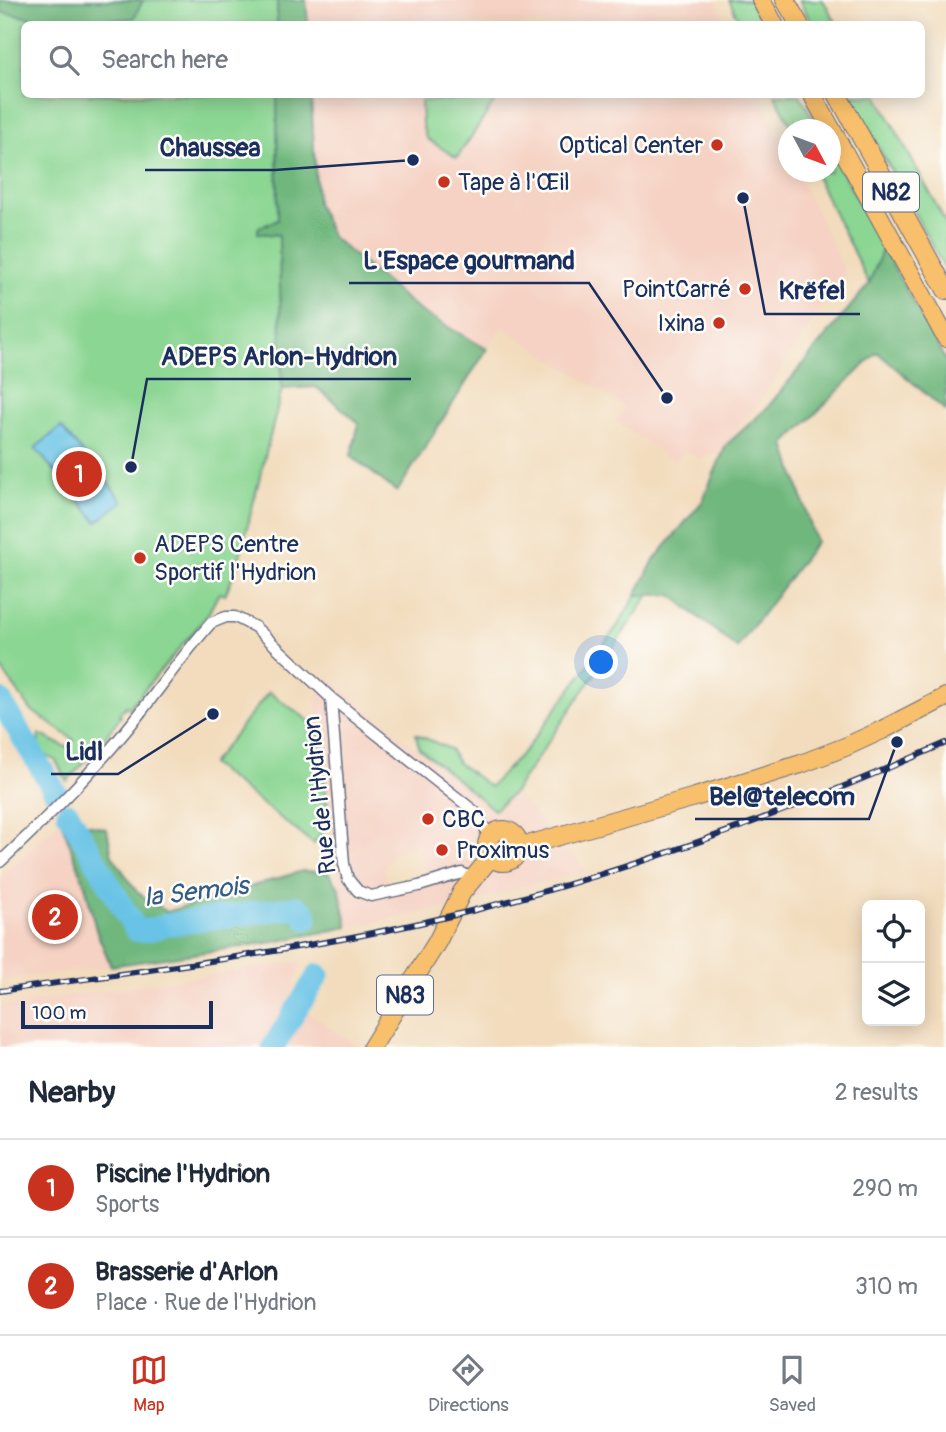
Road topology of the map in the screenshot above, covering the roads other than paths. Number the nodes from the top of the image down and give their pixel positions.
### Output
1 (761, 0) edge
2 (785, 0) edge
3 (773, 21) edge
4 (797, 21) edge
5 (814, 98) edge
6 (839, 98) edge
7 (946, 290) edge
8 (946, 338) edge
9 (946, 697) edge
10 (331, 698) junction
11 (490, 836) junction
12 (519, 845) junction
13 (491, 857) junction
14 (0, 862) edge
15 (472, 878) junction
16 (372, 1047) edge

1 - 3 main road
2 - 4 main road
5 - 8 main road, N82
6 - 7 main road, N82
9 - 12 main road
10 - 11 street, Rue de l'Hydrion
10 - 14 street, Rue de l'Hydrion
10 - 15 street, Rue de l'Hydrion
11 - 12 main road
11 - 13 main road
12 - 13 main road
13 - 15 main road, N83
15 - 16 main road, N83

